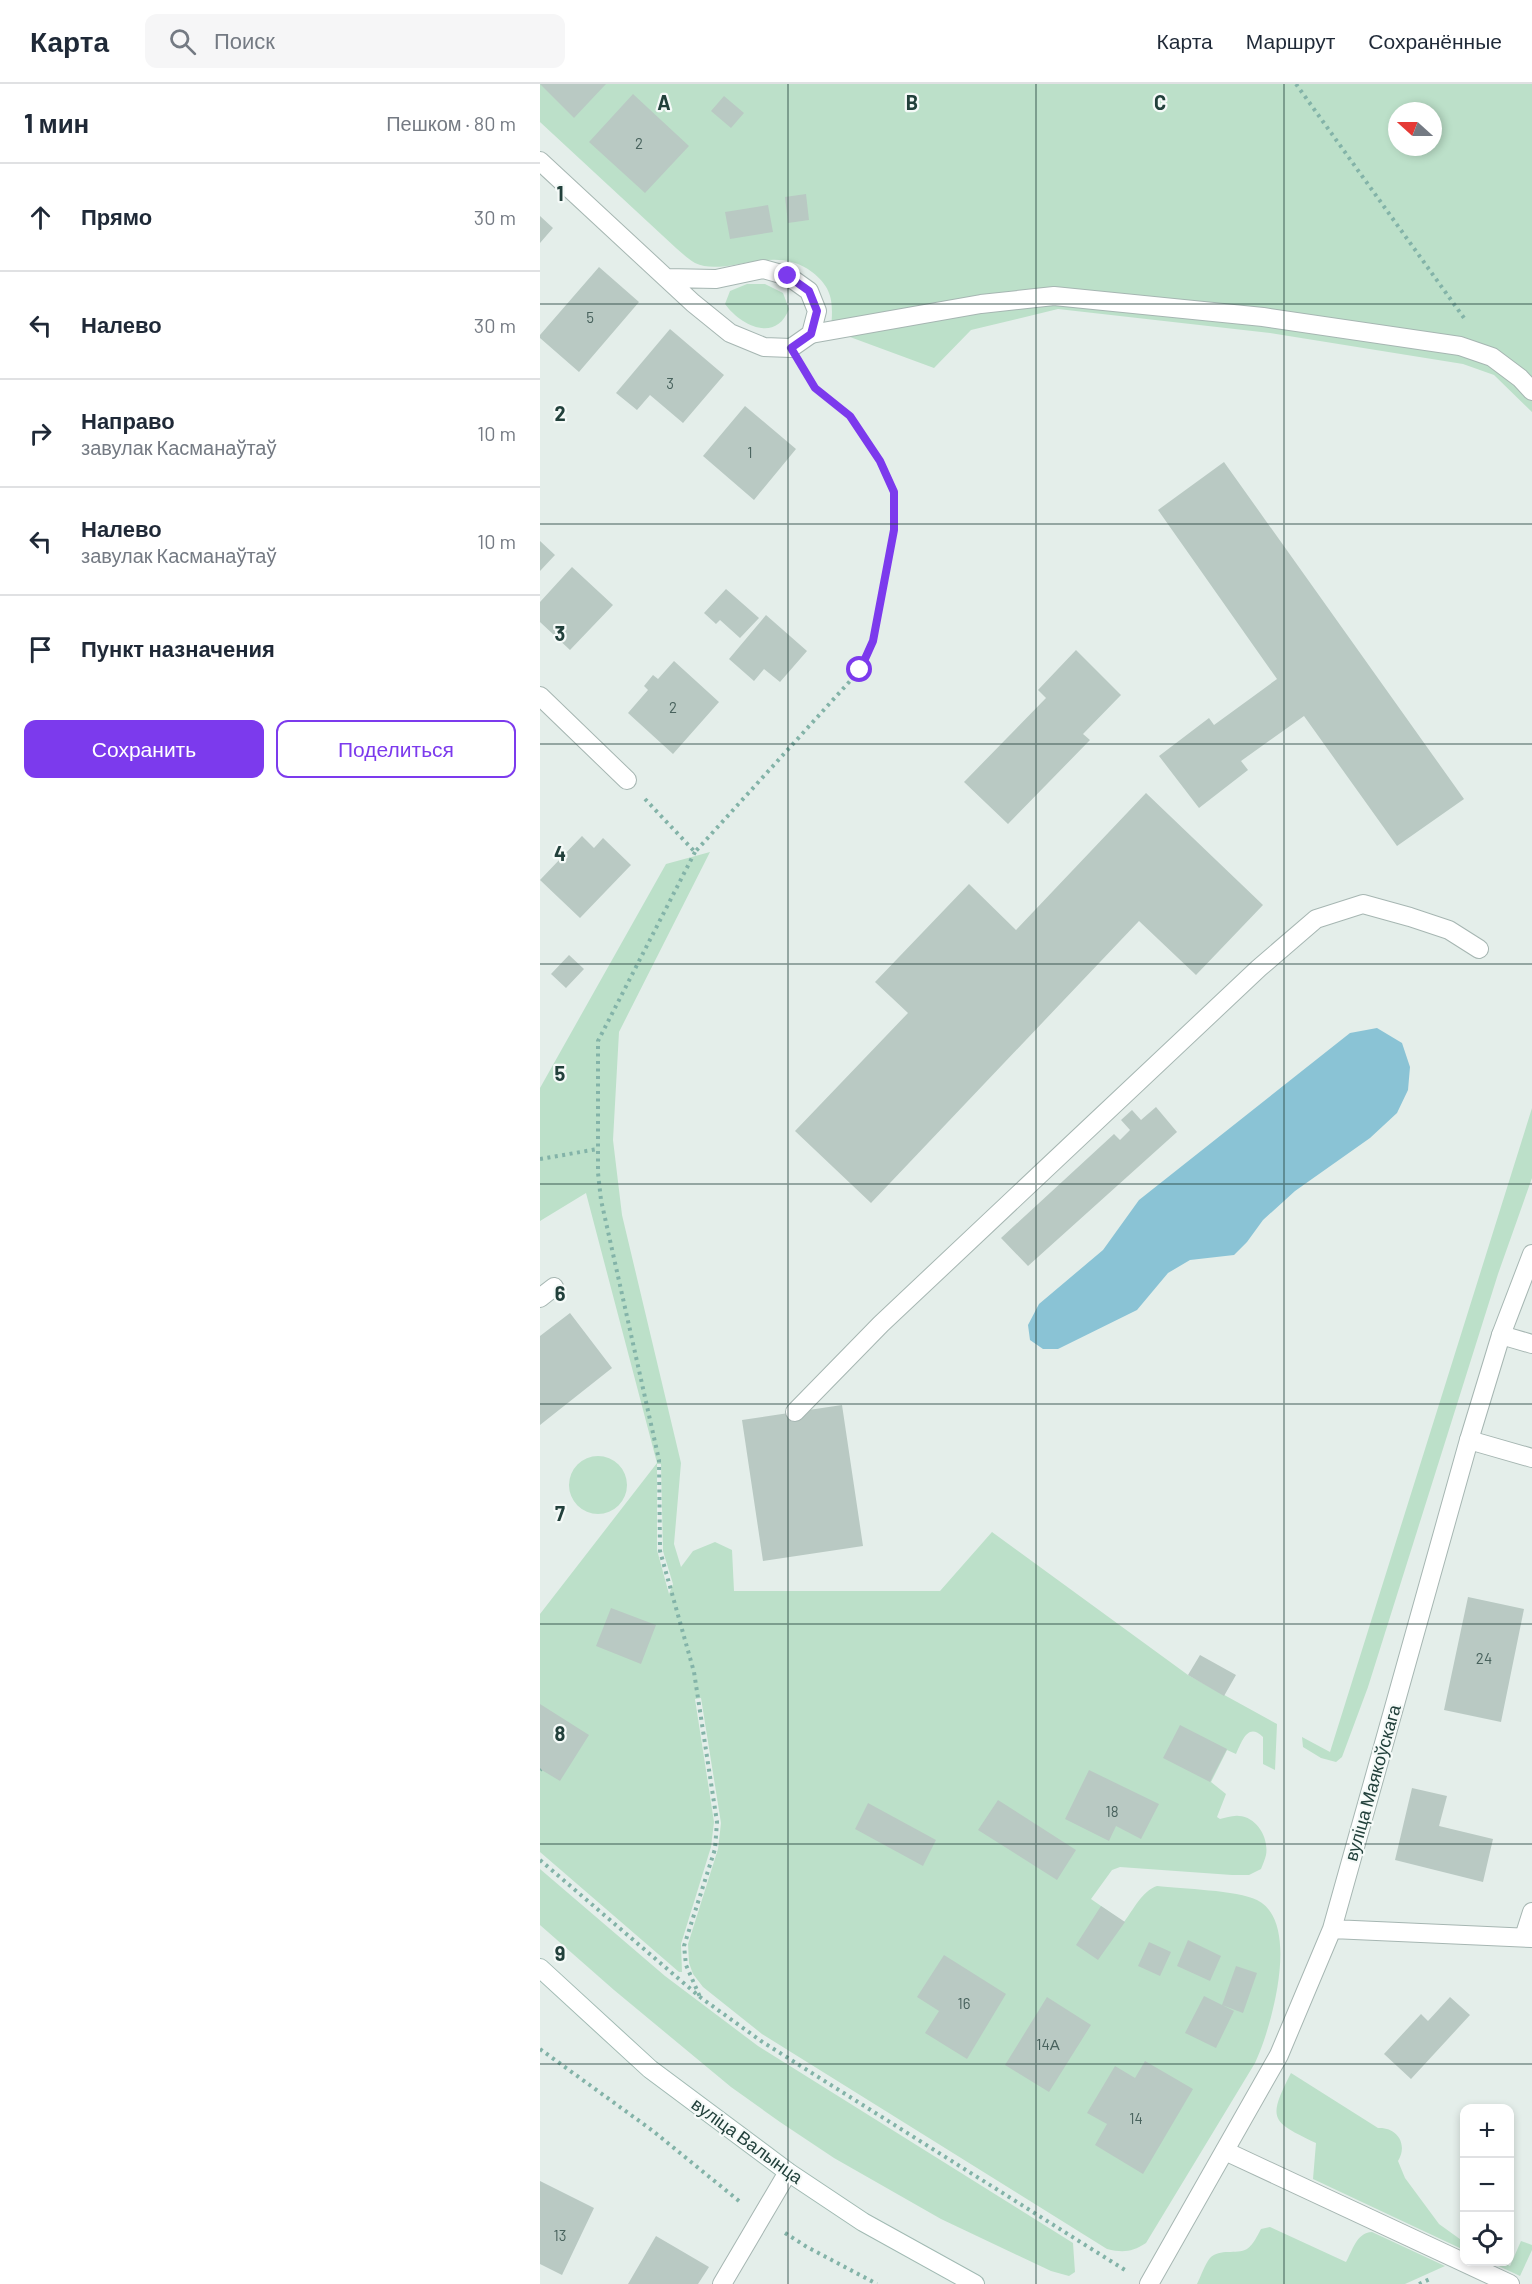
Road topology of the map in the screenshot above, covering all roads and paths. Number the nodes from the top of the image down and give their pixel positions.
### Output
1 (1296, 84) edge
2 (540, 160) edge
3 (666, 278) junction
4 (1465, 320) dead end
5 (811, 334) junction
6 (791, 348) junction
7 (1532, 391) edge
8 (540, 696) edge
9 (627, 780) joint
10 (695, 852) junction
11 (1479, 949) dead end
12 (598, 1149) junction
13 (540, 1159) edge
14 (1532, 1254) edge
15 (1501, 1335) junction
16 (1532, 1344) edge
17 (795, 1412) dead end
18 (1469, 1440) junction
19 (1532, 1458) edge
20 (540, 1860) edge
21 (1532, 1912) edge
22 (1332, 1929) junction
23 (1528, 1938) edge
24 (540, 1968) edge
25 (700, 1996) junction
26 (540, 2049) edge
27 (1225, 2151) junction
28 (788, 2172) junction
29 (760, 2217) junction
30 (1141, 2281) edge
31 (722, 2284) edge
32 (876, 2284) edge
33 (975, 2284) edge
34 (1510, 2284) edge

1 - 4 path
2 - 3 street
3 - 5 street
3 - 6 street
5 - 6 street
5 - 7 street
6 - 10 path
8 - 9 street
9 - 10 path
10 - 12 path
11 - 17 street
12 - 13 path
12 - 25 path
14 - 15 street, вуліца Маякоўскага
15 - 16 street
15 - 18 street, вуліца Маякоўскага
18 - 19 street
18 - 22 street, вуліца Маякоўскага
20 - 25 path
21 - 23 street
22 - 23 street
22 - 27 street, вуліца Маякоўскага
24 - 28 street, вуліца Валынца
25 - 30 path
26 - 29 path
27 - 30 street, вуліца Маякоўскага
27 - 34 street
28 - 29 street
28 - 33 street, вуліца Валынца
29 - 31 street
29 - 32 path

